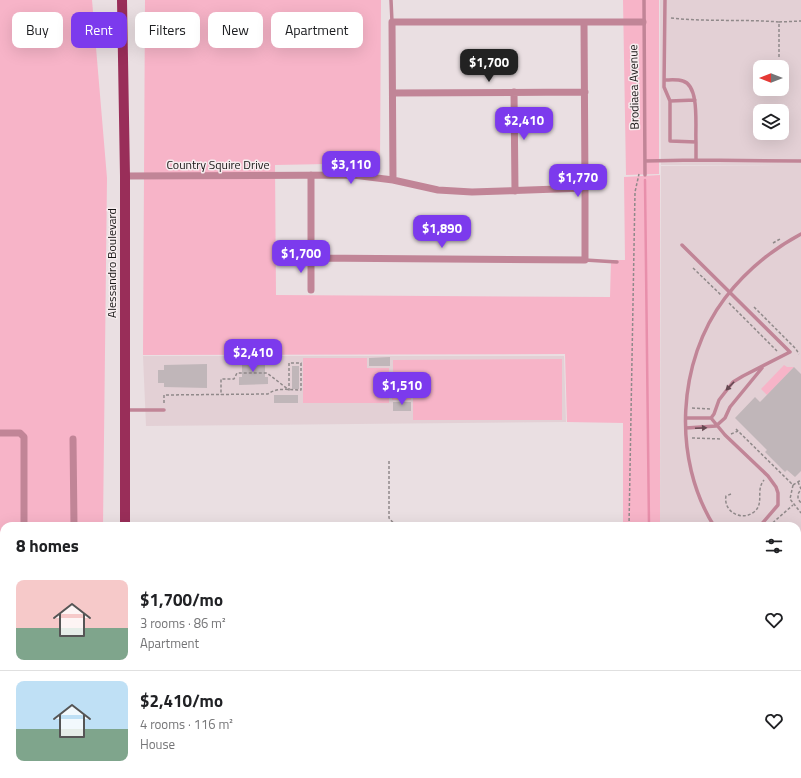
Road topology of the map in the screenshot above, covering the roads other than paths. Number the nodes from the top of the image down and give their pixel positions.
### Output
1 (122, 0) edge
2 (391, 0) edge
3 (644, 0) edge
4 (665, 0) edge
5 (392, 22) junction
6 (584, 22) junction
7 (643, 22) junction
8 (664, 80) junction
9 (514, 92) junction
10 (585, 92) junction
11 (393, 93) junction
12 (694, 100) junction
13 (670, 101) junction
14 (696, 142) junction
15 (696, 160) junction
16 (645, 161) junction
17 (801, 161) edge
18 (311, 175) junction
19 (645, 175) dead end
20 (125, 176) junction
21 (393, 180) junction
22 (586, 188) junction
23 (515, 191) junction
24 (801, 234) edge
25 (682, 245) dead end
26 (311, 258) junction
27 (585, 260) junction
28 (617, 262) dead end
29 (311, 290) dead end
30 (730, 293) junction
31 (763, 367) junction
32 (125, 410) junction
33 (164, 410) road end
34 (686, 418) junction
35 (711, 418) junction
36 (716, 426) junction
37 (686, 428) junction
38 (0, 433) edge
39 (73, 439) dead end
40 (24, 522) edge
41 (74, 522) edge
42 (125, 522) edge
43 (712, 522) edge
44 (763, 522) edge

1 - 20 main road, Alessandro Boulevard
2 - 5 lane
3 - 7 lane, Brodiaea Avenue
4 - 8 lane
5 - 6 street
5 - 11 street
6 - 7 street
6 - 10 street
7 - 16 lane, Brodiaea Avenue
8 - 12 lane
8 - 13 lane
9 - 10 street
9 - 11 street
9 - 23 street
10 - 22 street
11 - 21 street
12 - 13 lane
12 - 14 lane
13 - 14 lane
14 - 15 lane
15 - 16 lane
15 - 17 lane
16 - 19 lane, Brodiaea Avenue
18 - 20 street, Country Squire Drive
18 - 21 street, Country Squire Drive
18 - 26 street
20 - 32 main road, Alessandro Boulevard
21 - 23 street, Country Squire Drive
22 - 23 street, Country Squire Drive
22 - 27 street
24 - 30 lane
25 - 30 lane
26 - 27 street
26 - 29 street
27 - 28 lane
30 - 31 lane
30 - 34 lane
31 -> 35 lane
31 - 36 lane
32 - 33 lane
32 - 42 main road, Alessandro Boulevard
34 - 35 lane
34 - 37 lane
35 - 36 lane
37 -> 36 lane
36 - 44 lane
37 - 43 lane
38 - 40 street
39 - 41 street

